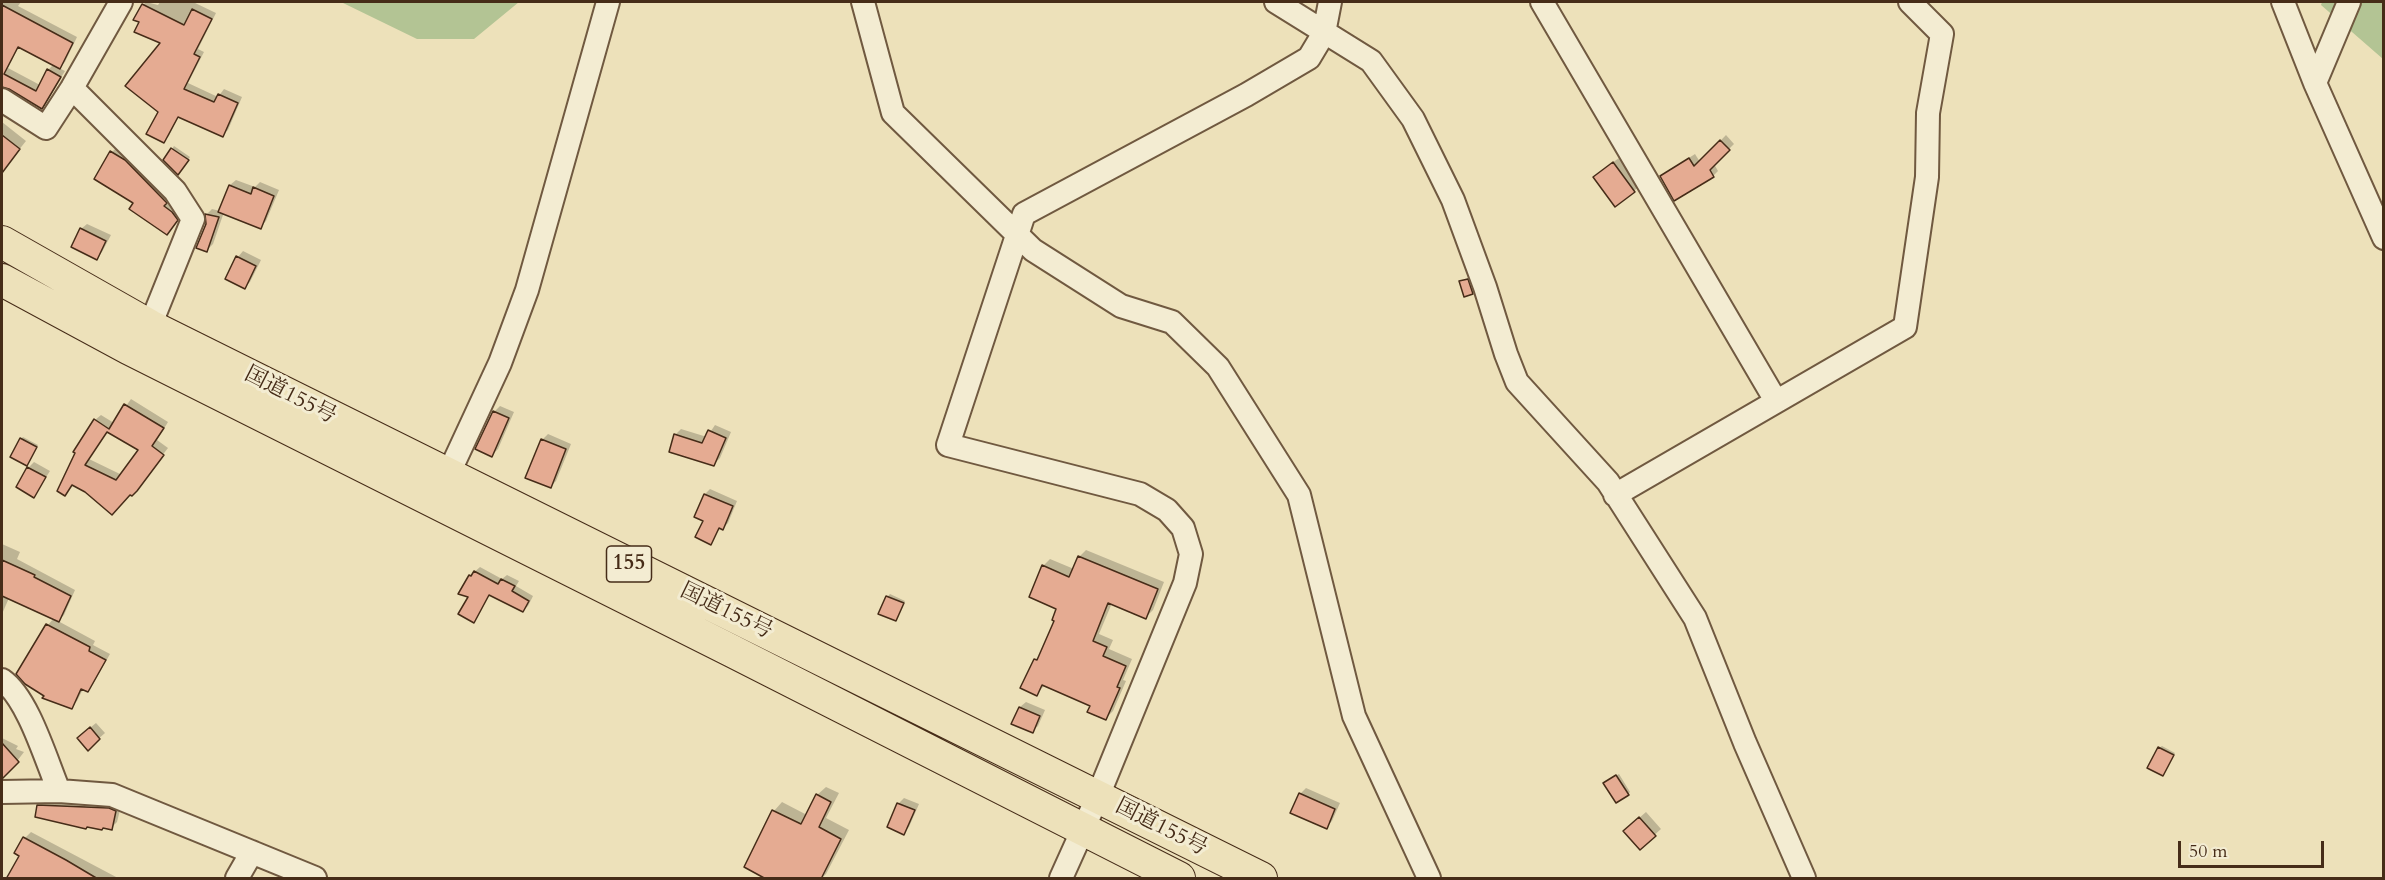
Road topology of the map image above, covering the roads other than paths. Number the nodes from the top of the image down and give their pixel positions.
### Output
1 (121, 2) edge
2 (608, 2) edge
3 (863, 2) edge
4 (1276, 2) edge
5 (1330, 2) edge
6 (1542, 2) edge
7 (1910, 2) edge
8 (2283, 2) edge
9 (2349, 2) edge
10 (1324, 33) junction
11 (2315, 83) junction
12 (72, 88) junction
13 (2, 100) edge
14 (1018, 236) junction
15 (2384, 238) edge
16 (2, 242) edge
17 (2, 280) edge
18 (150, 326) junction
19 (1776, 401) junction
20 (448, 475) junction
21 (1615, 495) junction
22 (2, 680) edge
23 (59, 791) junction
24 (3, 794) edge
25 (1098, 796) junction
26 (1083, 830) junction
27 (252, 852) junction
28 (237, 879) edge
29 (315, 879) edge
30 (1061, 879) edge
31 (1179, 879) edge
32 (1261, 879) edge
33 (1429, 879) edge
34 (1804, 879) edge

1 - 12 street
2 - 20 street
3 - 14 street
4 - 10 street
5 - 10 street
6 - 19 street
7 - 19 street
8 - 11 street
9 - 11 street
10 - 14 street
10 - 21 street
11 - 15 street
12 - 13 street
12 - 18 street
14 - 25 street
14 - 33 street
16 - 18 highway, 国道155号 / 155
17 - 26 highway, 国道155号 / 155
18 - 20 highway, 国道155号 / 155
19 - 21 street
20 - 25 highway, 国道155号 / 155
21 - 34 street
22 - 23 street
23 - 24 street
23 - 27 street
25 - 26 street
25 - 32 highway, 国道155号 / 155
26 - 30 street
26 - 31 highway, 国道155号 / 155
27 - 28 street
27 - 29 street

